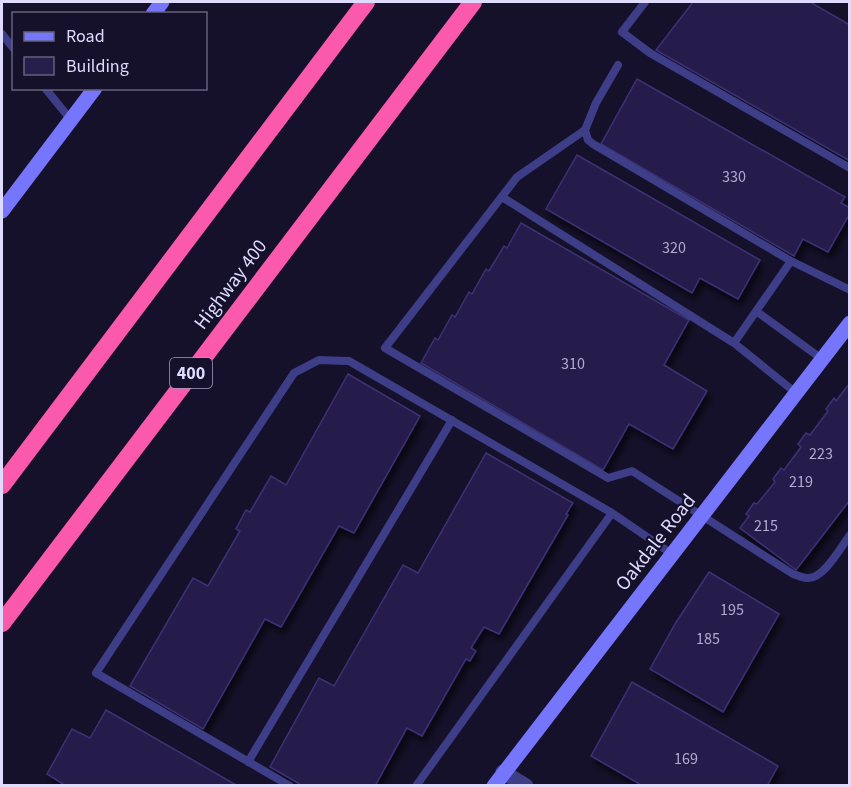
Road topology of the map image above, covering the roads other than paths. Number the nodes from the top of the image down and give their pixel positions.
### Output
1 (366, 2) edge
2 (473, 2) edge
3 (645, 2) edge
4 (2, 34) edge
5 (12, 46) edge
6 (618, 65) dead end
7 (47, 90) edge
8 (94, 90) edge
9 (71, 120) junction
10 (585, 130) junction
11 (849, 168) edge
12 (502, 197) junction
13 (2, 211) edge
14 (791, 261) junction
15 (849, 290) edge
16 (756, 311) junction
17 (849, 323) edge
18 (734, 343) junction
19 (822, 359) junction
20 (796, 393) junction
21 (452, 420) junction
22 (2, 485) edge
23 (612, 513) junction
24 (701, 516) junction
25 (849, 535) edge
26 (672, 554) junction
27 (2, 623) edge
28 (248, 762) junction
29 (503, 772) junction
30 (290, 786) edge
31 (416, 786) edge
32 (494, 786) edge
33 (526, 786) edge

1 - 22 highway
2 - 27 highway, Highway 400 / 400
3 - 11 lane
4 - 5 lane
6 - 10 lane
7 - 9 lane
8 - 9 street
9 - 13 street
10 - 12 lane
10 - 14 lane
12 - 18 lane
12 - 24 lane
14 - 15 lane
14 - 16 lane
16 - 18 lane
16 - 19 lane
17 - 19 street, Oakdale Road
18 - 20 lane
19 - 20 street, Oakdale Road
20 - 24 street, Oakdale Road
21 - 23 lane
21 - 28 lane
21 - 28 lane
23 - 26 lane
23 - 31 lane
24 - 25 lane
24 - 26 street, Oakdale Road
26 - 29 street, Oakdale Road
28 - 30 lane
29 - 32 street, Oakdale Road
29 - 33 street

